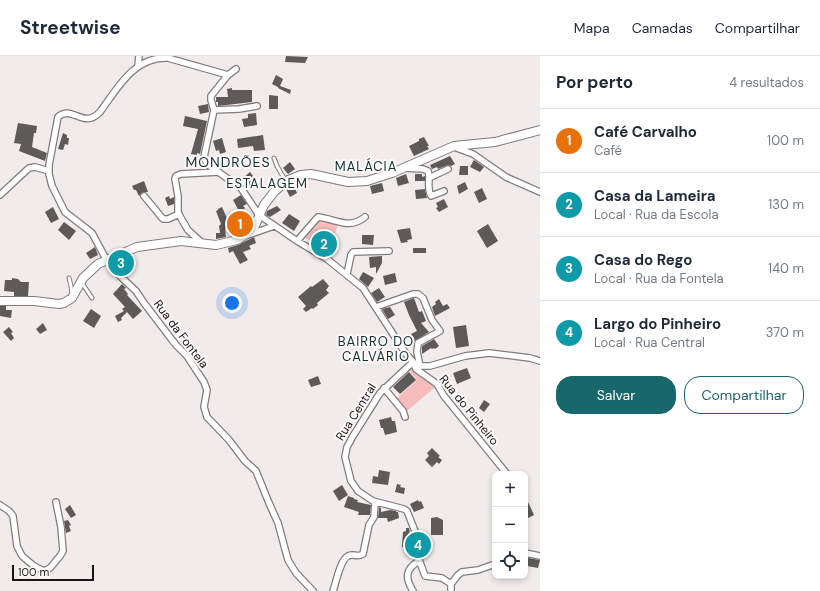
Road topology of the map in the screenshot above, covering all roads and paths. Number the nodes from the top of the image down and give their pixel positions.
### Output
1 (139, 56) edge
2 (138, 65) junction
3 (236, 69) dead end
4 (228, 75) junction
5 (257, 106) dead end
6 (214, 110) junction
7 (540, 130) edge
8 (452, 147) junction
9 (274, 158) dead end
10 (404, 168) junction
11 (426, 170) junction
12 (448, 170) dead end
13 (49, 171) junction
14 (219, 172) junction
15 (440, 173) junction
16 (429, 178) junction
17 (286, 181) junction
18 (444, 191) dead end
19 (540, 192) edge
20 (0, 196) edge
21 (144, 196) dead end
22 (179, 214) junction
23 (260, 216) junction
24 (365, 217) dead end
25 (274, 226) junction
26 (237, 240) junction
27 (297, 241) junction
28 (203, 244) junction
29 (389, 251) dead end
30 (108, 258) junction
31 (347, 274) junction
32 (69, 278) dead end
33 (81, 282) junction
34 (92, 298) dead end
35 (70, 299) junction
36 (0, 301) edge
37 (376, 307) junction
38 (540, 361) edge
39 (413, 362) junction
40 (420, 366) junction
41 (384, 388) junction
42 (405, 417) dead end
43 (505, 471) edge
44 (56, 502) dead end
45 (375, 502) junction
46 (0, 505) edge
47 (528, 554) edge
48 (540, 556) edge
49 (419, 561) junction
50 (492, 565) edge
51 (451, 584) junction
52 (313, 591) edge
53 (334, 591) edge
54 (413, 591) edge
55 (451, 591) edge

1 - 2 street
2 - 4 street
2 - 13 street
3 - 4 street
4 - 6 street
5 - 6 street
6 - 14 street
7 - 8 main road
8 - 10 main road
8 - 19 street
9 - 17 lane
10 - 11 street
10 - 17 main road
11 - 15 street
11 - 16 street
12 - 15 street
13 - 20 street
13 - 30 street, Rua da Fontela
14 - 22 street
14 - 23 street
15 - 16 street
16 - 18 street
17 - 23 main road
21 - 22 street
22 - 28 street
23 - 25 street, Rua do Pinheiro
23 - 26 main road
24 - 27 street
25 - 26 street
25 - 27 street, Rua do Pinheiro
26 - 28 main road
27 - 31 street, Rua do Pinheiro
28 - 30 main road
29 - 31 street
30 - 33 main road
30 - 52 street, Rua da Fontela
31 - 37 street, Rua do Pinheiro
32 - 35 lane
33 - 34 lane
33 - 35 main road
35 - 36 main road
37 - 39 street, Rua do Pinheiro
37 - 40 street
38 - 40 street
39 - 40 street
39 - 41 street, Rua Central
39 - 43 street, Rua do Pinheiro
41 - 42 street
41 - 45 street, Rua Central
44 - 46 street
45 - 49 street, Rua Central
45 - 53 street
47 - 48 street
49 - 51 street
49 - 54 street
50 - 51 street
51 - 55 street

